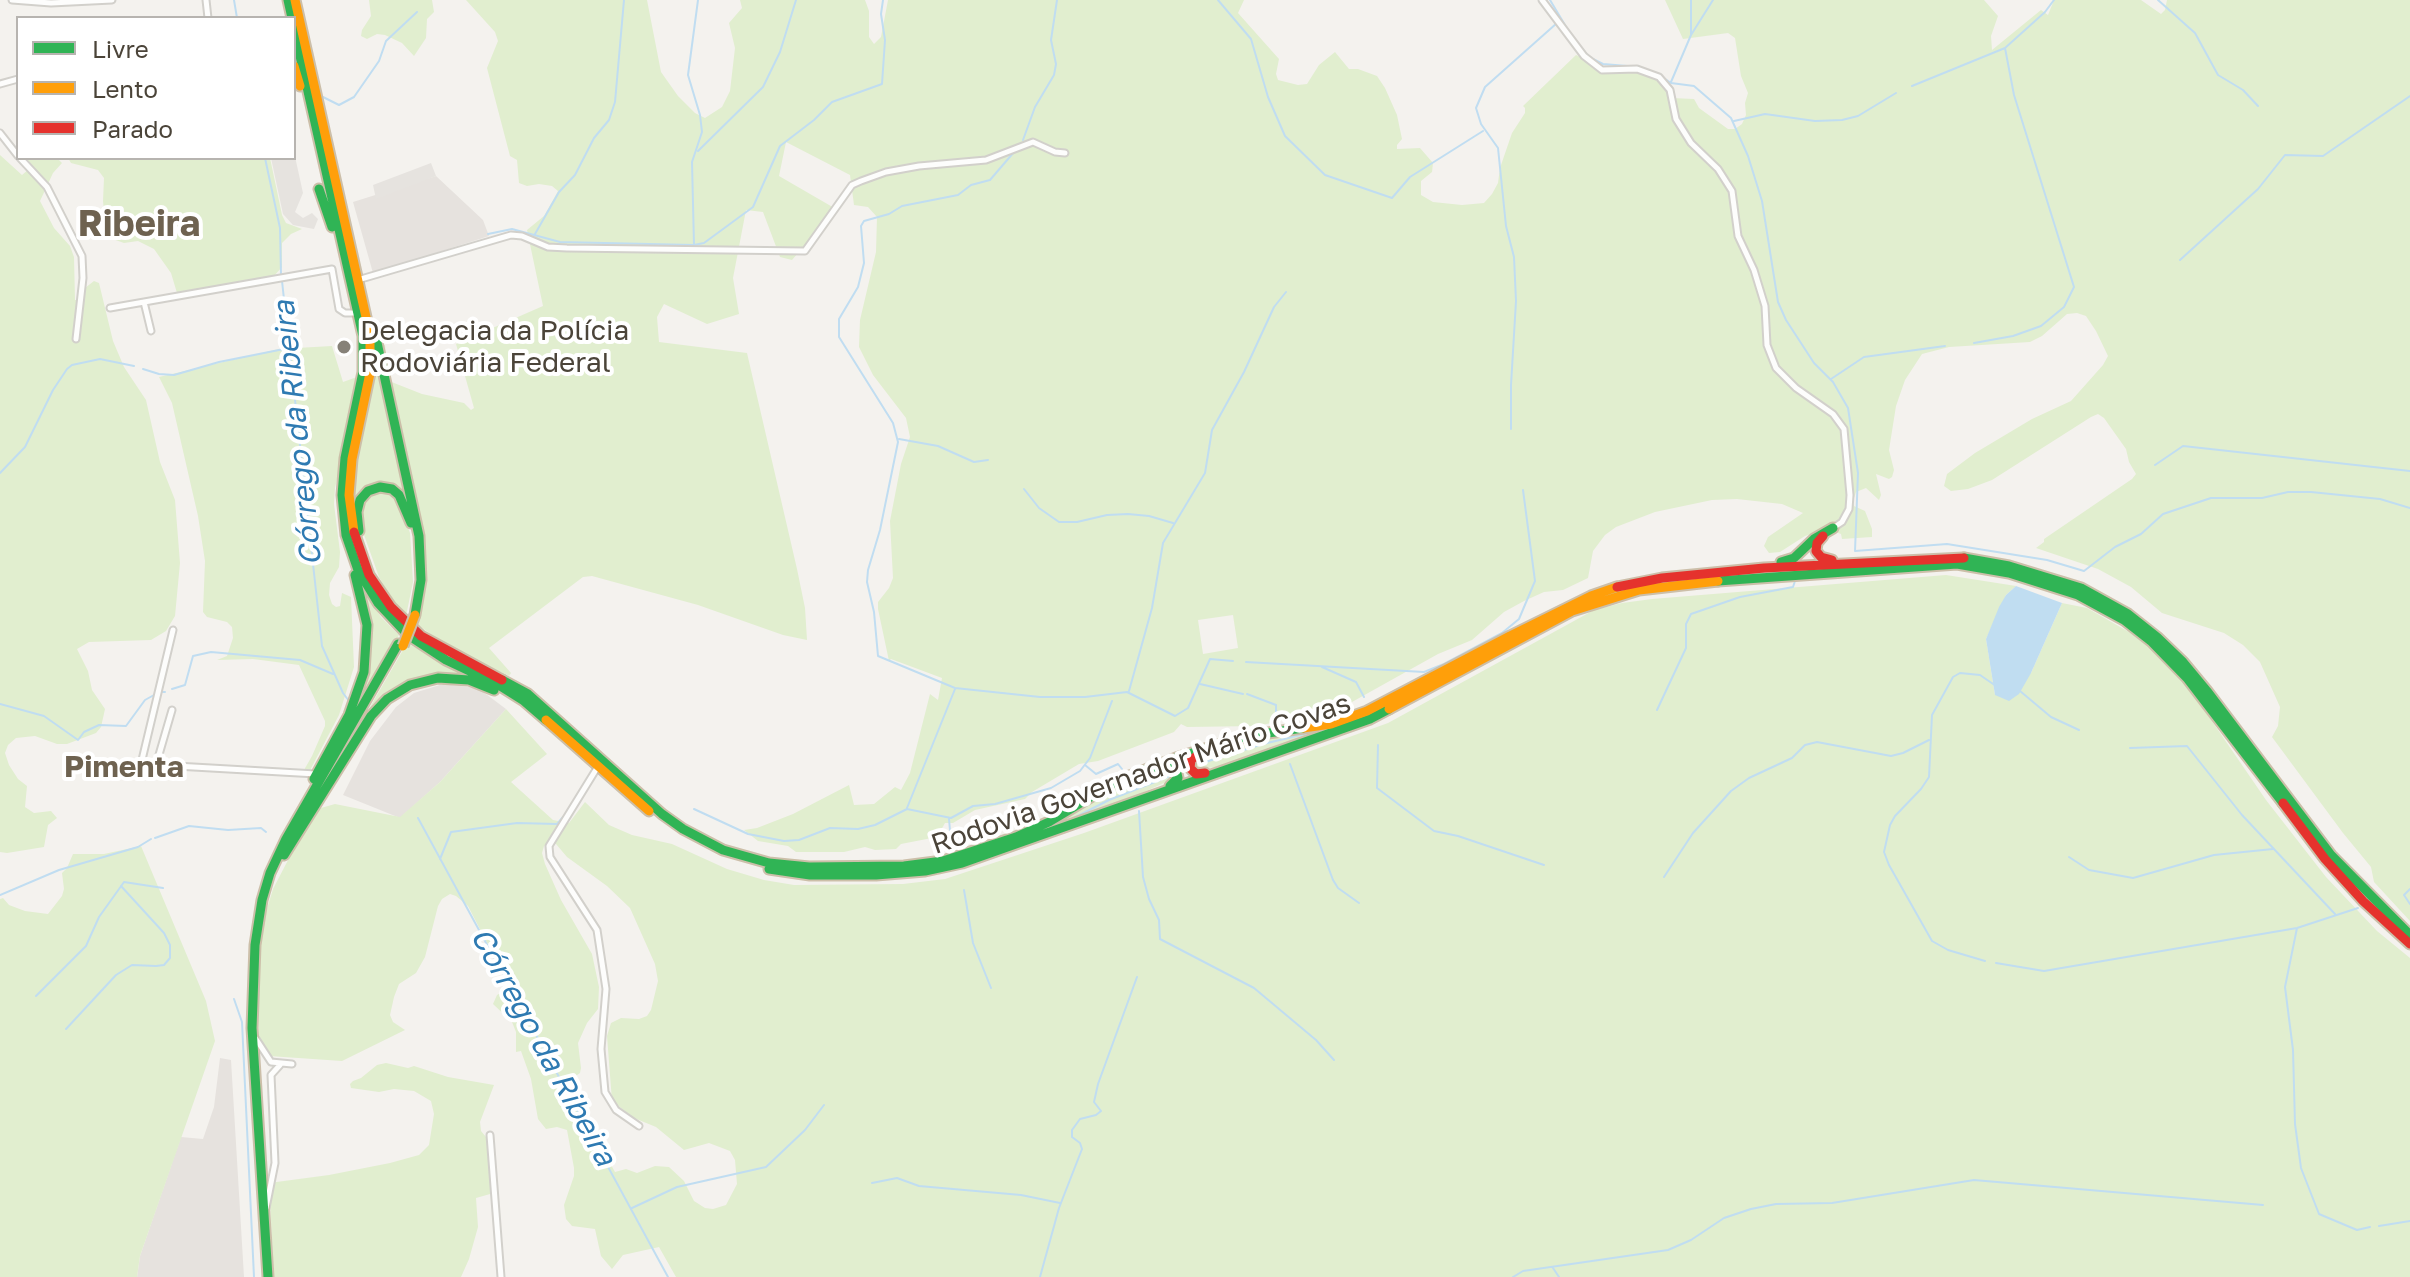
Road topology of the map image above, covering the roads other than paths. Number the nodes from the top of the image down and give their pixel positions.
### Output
1 (12, 0) edge
2 (112, 0) edge
3 (295, 0) edge
4 (1542, 0) edge
5 (296, 39) edge
6 (296, 72) edge
7 (314, 126) junction
8 (0, 133) edge
9 (16, 153) edge
10 (1065, 153) dead end
11 (22, 160) edge
12 (319, 189) dead end
13 (348, 243) junction
14 (346, 268) junction
15 (361, 279) junction
16 (144, 302) junction
17 (110, 308) dead end
18 (357, 313) junction
19 (151, 331) dead end
20 (76, 339) dead end
21 (344, 521) junction
22 (1833, 528) junction
23 (1887, 560) junction
24 (1711, 573) junction
25 (395, 612) junction
26 (413, 614) junction
27 (173, 630) dead end
28 (401, 645) junction
29 (172, 710) dead end
30 (1247, 736) junction
31 (578, 749) junction
32 (1257, 759) junction
33 (156, 765) junction
34 (597, 768) junction
35 (316, 774) junction
36 (1119, 780) junction
37 (1129, 805) junction
38 (279, 865) junction
39 (266, 885) junction
40 (260, 910) junction
41 (2410, 935) edge
42 (2410, 944) edge
43 (253, 1035) junction
44 (292, 1064) dead end
45 (280, 1065) junction
46 (639, 1126) dead end
47 (490, 1135) dead end
48 (264, 1212) junction
49 (268, 1277) edge
50 (501, 1277) edge

1 - 2 street
3 - 13 highway, Rodovia Governador Mário Covas
4 - 22 street
5 - 7 highway, Rodovia Governador Mário Covas
6 - 7 highway
7 - 14 highway, Rodovia Governador Mário Covas
8 - 9 street
10 - 15 street
11 - 20 street
12 - 14 highway
13 - 15 highway
13 - 25 highway, Rodovia Governador Mário Covas
14 - 18 highway, Rodovia Governador Mário Covas
15 - 26 highway
16 - 17 street
16 - 18 street
16 - 19 street
18 - 21 highway, Rodovia Governador Mário Covas
21 - 31 highway, Rodovia Governador Mário Covas
21 - 35 highway
22 - 23 highway
22 - 24 highway
23 - 24 highway, Rodovia Governador Mário Covas
23 - 41 highway, Rodovia Governador Mário Covas
24 - 30 highway, Rodovia Governador Mário Covas
25 - 26 highway
25 - 36 highway, Rodovia Governador Mário Covas
26 - 28 highway, bridge
27 - 33 street
28 - 38 highway
28 - 39 highway
29 - 33 street
30 - 32 highway
30 - 36 highway, Rodovia Governador Mário Covas
31 - 34 highway, Rodovia Governador Mário Covas
31 - 38 highway
32 - 37 highway, Rodovia Governador Mário Covas
32 - 42 highway, Rodovia Governador Mário Covas
33 - 35 street
34 - 37 highway, Rodovia Governador Mário Covas
34 - 46 street
35 - 39 highway
36 - 37 highway
38 - 40 highway
39 - 40 highway
40 - 43 highway
43 - 45 street
43 - 48 highway
44 - 45 street
45 - 48 street
47 - 50 street
48 - 49 highway

